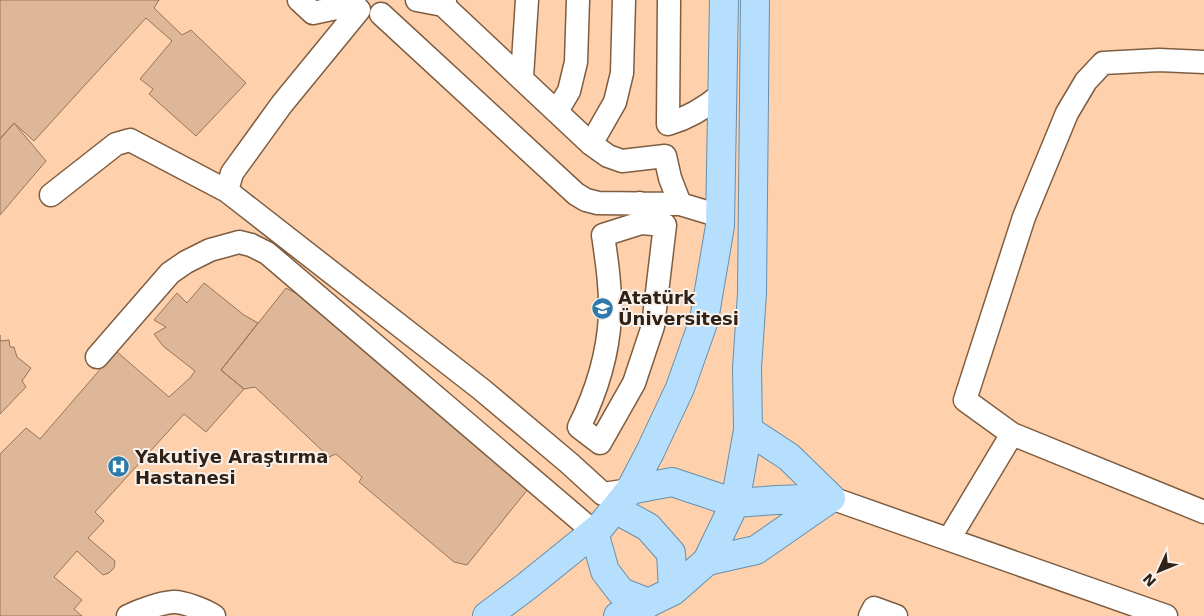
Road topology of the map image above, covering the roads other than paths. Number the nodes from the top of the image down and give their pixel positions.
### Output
1 (300, 0) edge
2 (417, 0) edge
3 (527, 0) edge
4 (578, 0) edge
5 (624, 0) edge
6 (669, 0) edge
7 (724, 0) edge
8 (755, 0) edge
9 (444, 2) edge
10 (368, 6) edge
11 (1204, 62) edge
12 (522, 78) junction
13 (722, 94) junction
14 (557, 111) junction
15 (668, 124) junction
16 (592, 144) junction
17 (665, 156) junction
18 (226, 191) junction
19 (51, 195) dead end
20 (680, 204) junction
21 (641, 213) junction
22 (720, 216) junction
23 (97, 357) dead end
24 (748, 430) junction
25 (1012, 434) junction
26 (616, 497) junction
27 (831, 498) junction
28 (734, 503) junction
29 (1204, 512) edge
30 (594, 532) junction
31 (949, 539) junction
32 (707, 561) junction
33 (673, 591) junction
34 (648, 603) junction
35 (128, 616) edge
36 (214, 616) edge
37 (487, 616) edge
38 (618, 616) edge
39 (870, 616) edge
40 (896, 616) edge
41 (1166, 616) edge

1 - 10 street
2 - 9 street
3 - 12 street
4 - 14 street
5 - 16 street
6 - 15 street
7 - 13 main road
8 - 24 main road
9 - 12 street
10 - 18 street
10 - 21 street
11 - 25 street
12 - 14 street
13 - 15 street
13 - 22 main road
14 - 16 street
15 - 17 street
16 - 17 street
17 - 20 street
18 - 19 street
18 - 26 street
20 - 21 street
20 - 22 street
21 - 21 street
22 - 26 main road
23 - 30 street
24 - 27 main road
24 - 28 main road
25 - 29 street
25 - 31 street
26 - 28 main road
26 - 30 main road
26 - 33 main road
27 - 28 main road
27 - 31 street
27 - 32 main road
28 - 32 main road
30 - 34 main road
30 - 37 main road
31 - 41 street
32 - 33 main road
33 - 34 main road
34 - 38 main road
35 - 36 street
39 - 40 street

